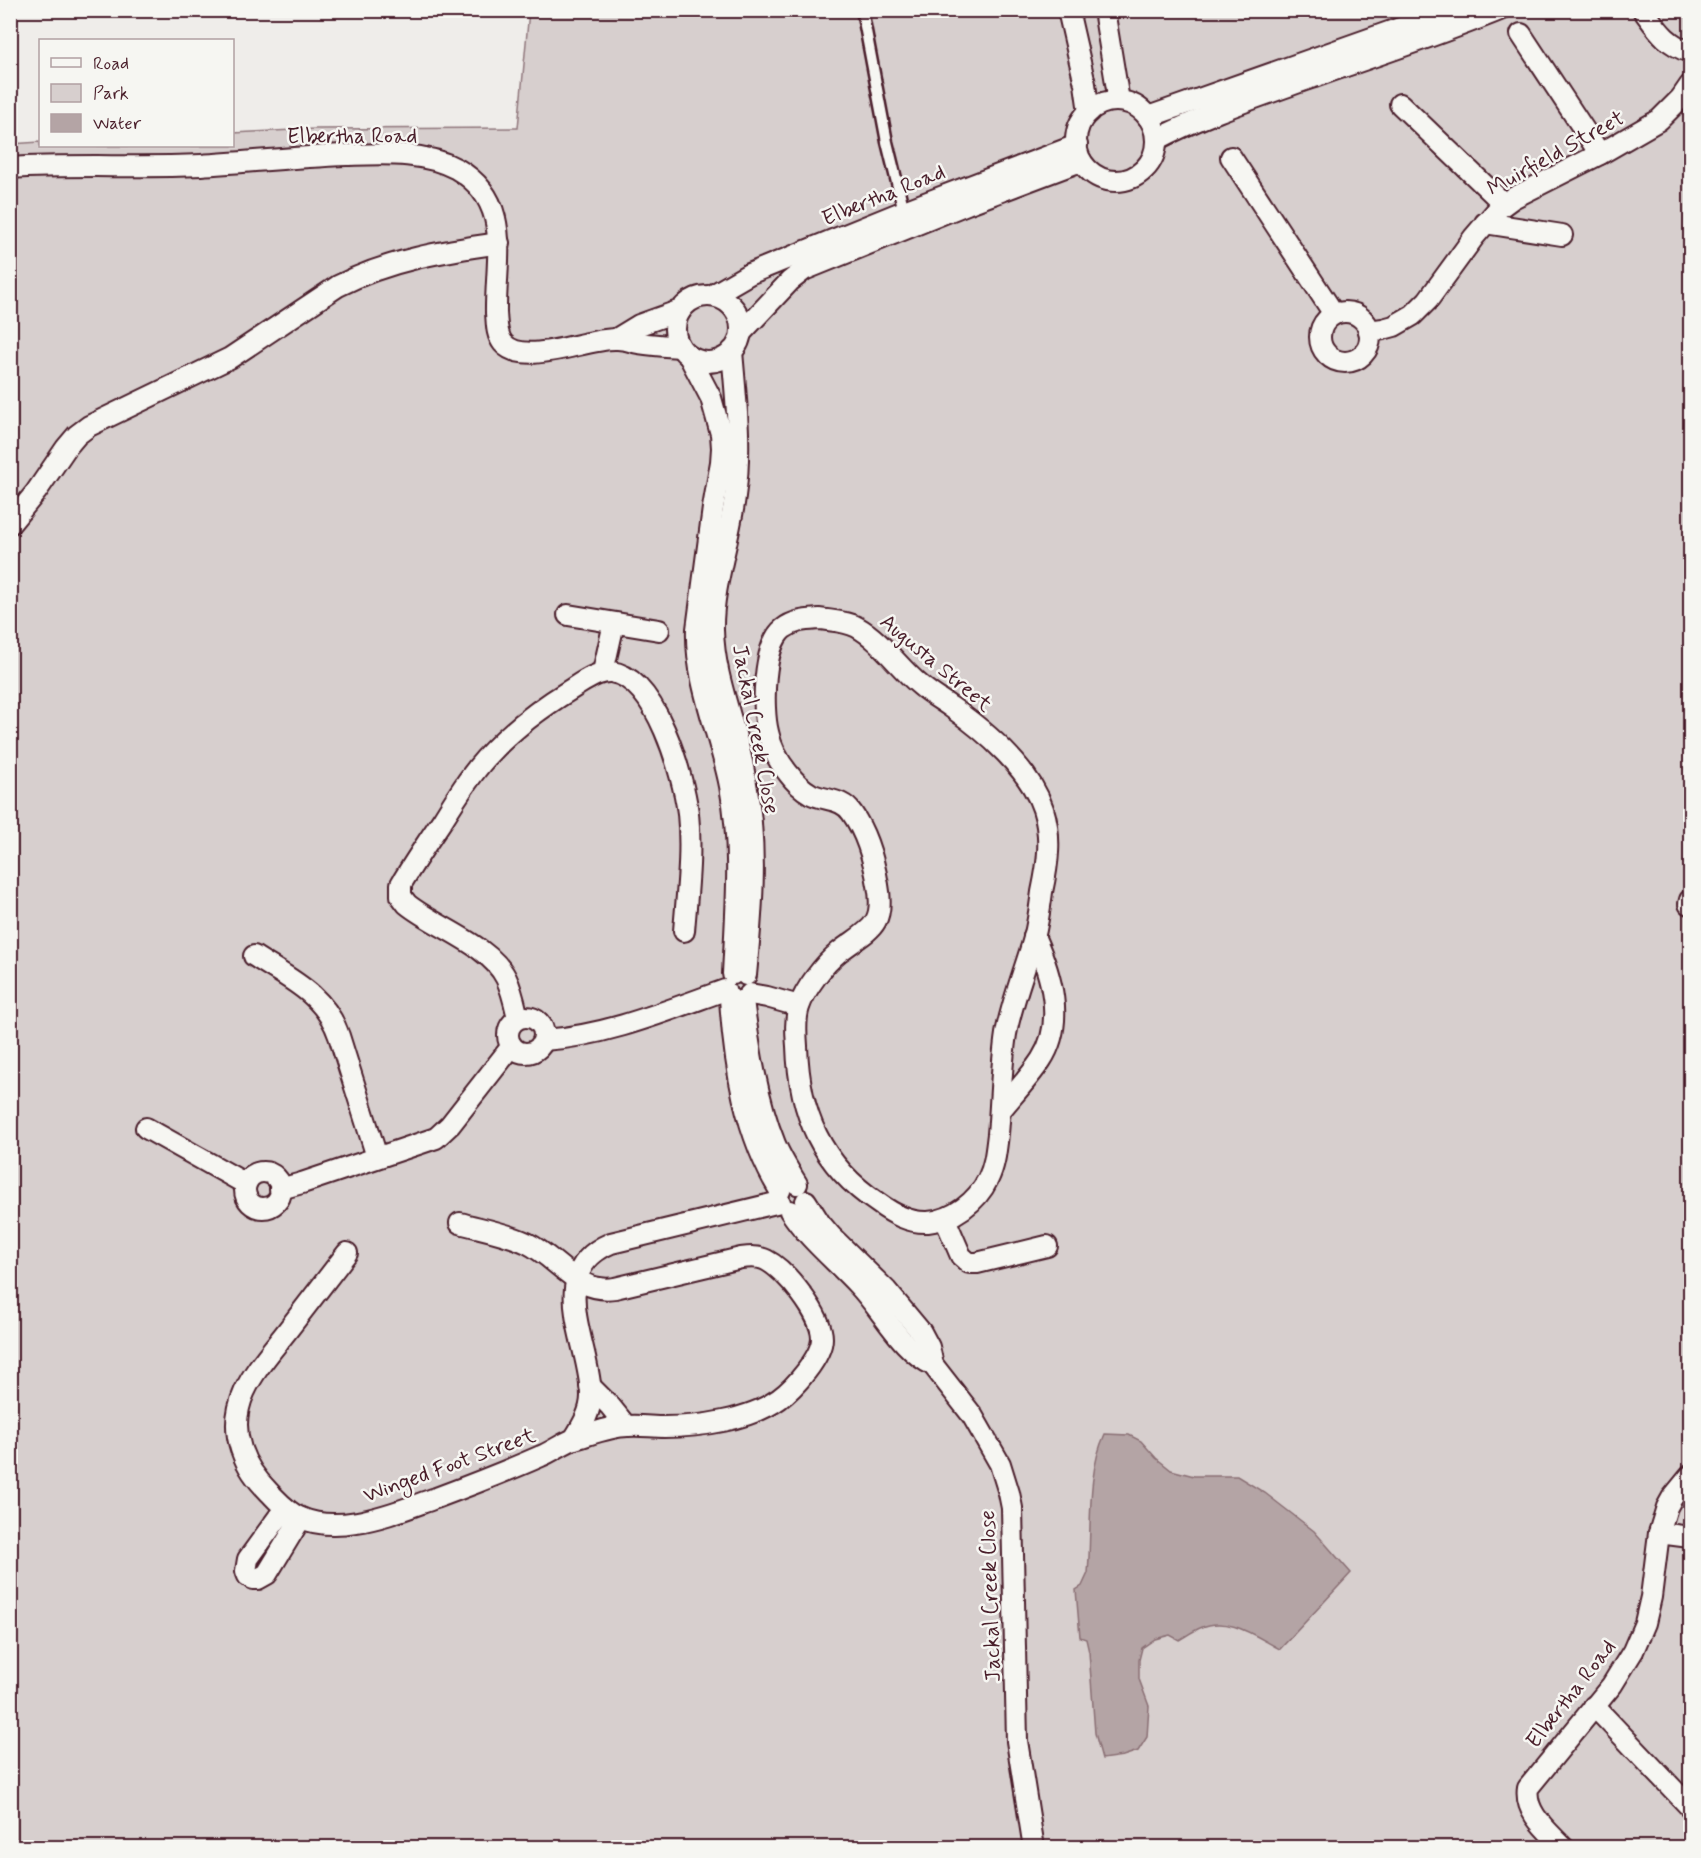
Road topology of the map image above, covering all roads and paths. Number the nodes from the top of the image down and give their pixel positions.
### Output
1 (862, 10) edge
2 (1068, 10) edge
3 (1104, 10) edge
4 (1500, 10) edge
5 (1643, 10) edge
6 (1443, 17) edge
7 (1521, 34) dead end
8 (1690, 52) edge
9 (1690, 85) edge
10 (1119, 101) junction
11 (1400, 104) dead end
12 (1089, 112) junction
13 (1148, 117) junction
14 (1156, 140) junction
15 (1079, 153) junction
16 (1600, 154) junction
17 (1231, 157) dead end
18 (10, 168) edge
19 (1504, 204) junction
20 (904, 211) junction
21 (1485, 223) junction
22 (1562, 235) dead end
23 (499, 243) junction
24 (711, 296) junction
25 (681, 310) junction
26 (1334, 314) junction
27 (1369, 331) junction
28 (741, 333) junction
29 (616, 339) junction
30 (732, 351) junction
31 (685, 352) junction
32 (10, 524) edge
33 (568, 615) dead end
34 (614, 622) junction
35 (659, 630) dead end
36 (603, 672) junction
37 (684, 931) dead end
38 (1034, 936) junction
39 (254, 956) dead end
40 (738, 989) junction
41 (799, 1006) junction
42 (518, 1018) junction
43 (544, 1040) junction
44 (512, 1046) junction
45 (1000, 1110) junction
46 (146, 1128) dead end
47 (377, 1157) junction
48 (246, 1184) junction
49 (280, 1189) junction
50 (791, 1198) junction
51 (945, 1219) junction
52 (459, 1223) dead end
53 (1047, 1246) dead end
54 (347, 1253) dead end
55 (577, 1280) junction
56 (590, 1386) junction
57 (626, 1426) junction
58 (574, 1439) junction
59 (1690, 1476) edge
60 (1659, 1533) junction
61 (1690, 1537) edge
62 (1594, 1706) junction
63 (1690, 1807) edge
64 (1034, 1848) edge
65 (1564, 1848) edge

1 - 20 lane
2 - 12 street
3 - 10 street
4 - 6 street
5 - 8 street
6 - 13 street
6 - 14 street
7 - 16 street
9 - 16 street, Muirfield Street
10 - 12 street
10 - 13 street
11 - 19 street
12 - 15 street
13 - 14 street
14 - 15 street
15 - 20 street, Elbertha Road
15 - 28 street, Elbertha Road
16 - 19 street, Muirfield Street
17 - 26 street
18 - 23 street, Elbertha Road
19 - 21 street, Muirfield Street
20 - 24 street, Elbertha Road
21 - 22 street
21 - 27 street, Muirfield Street
23 - 29 street, Elbertha Road
23 - 32 street
24 - 25 street
24 - 28 street
25 - 29 street, Elbertha Road
25 - 31 street
26 - 27 street
26 - 27 street
28 - 30 street
29 - 31 street, Elbertha Road
30 - 31 street
30 - 40 street, Jackal Creek Close
31 - 40 street, Jackal Creek Close
33 - 34 street
34 - 35 street
34 - 36 street
36 - 37 street
36 - 42 street
38 - 41 street, Augusta Street
38 - 45 street, Augusta Street
38 - 45 street, Augusta Street
39 - 47 street
40 - 41 street
40 - 43 street
40 - 50 street, Jackal Creek Close
41 - 51 street, Augusta Street
42 - 43 street
42 - 44 street
43 - 44 street
44 - 47 street
45 - 51 street, Augusta Street
46 - 48 street
47 - 49 street
48 - 49 street
48 - 49 street
50 - 55 street
50 - 64 street, Jackal Creek Close
51 - 53 street
52 - 55 street, Winged Foot Street
54 - 58 street, Winged Foot Street
55 - 56 street
55 - 57 street, Winged Foot Street
56 - 57 street
56 - 58 street
57 - 58 street, Winged Foot Street
59 - 60 street, Elbertha Road
60 - 61 street
60 - 62 street, Elbertha Road
62 - 63 street
62 - 65 street, Elbertha Road

